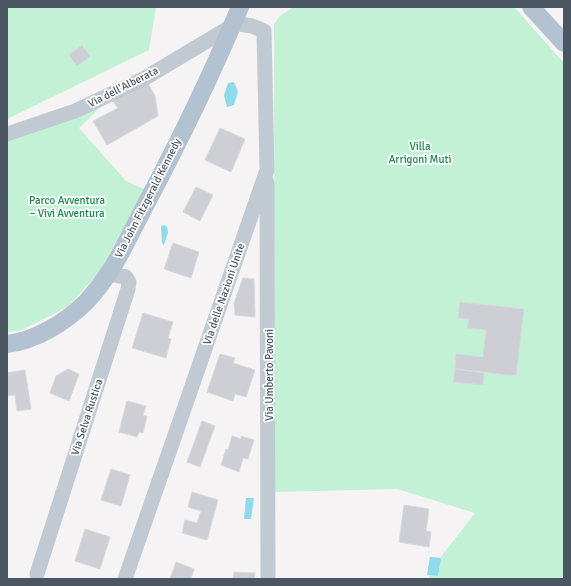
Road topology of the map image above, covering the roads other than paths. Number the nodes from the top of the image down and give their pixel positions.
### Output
1 (532, 7) edge
2 (235, 19) edge
3 (564, 43) edge
4 (7, 134) edge
5 (267, 170) junction
6 (108, 274) junction
7 (7, 344) edge
8 (37, 574) dead end
9 (125, 579) edge
10 (268, 579) edge

1 - 3 main road
2 - 4 street, Via dell'Alberata
2 - 5 street, Via delle Nazioni Unite
2 - 6 main road, Via John Fitzgerald Kennedy
5 - 9 street, Via delle Nazioni Unite
5 - 10 street, Via Umberto Pavoni
6 - 7 main road, Via John Fitzgerald Kennedy
6 - 8 street, Via Selva Rustica

